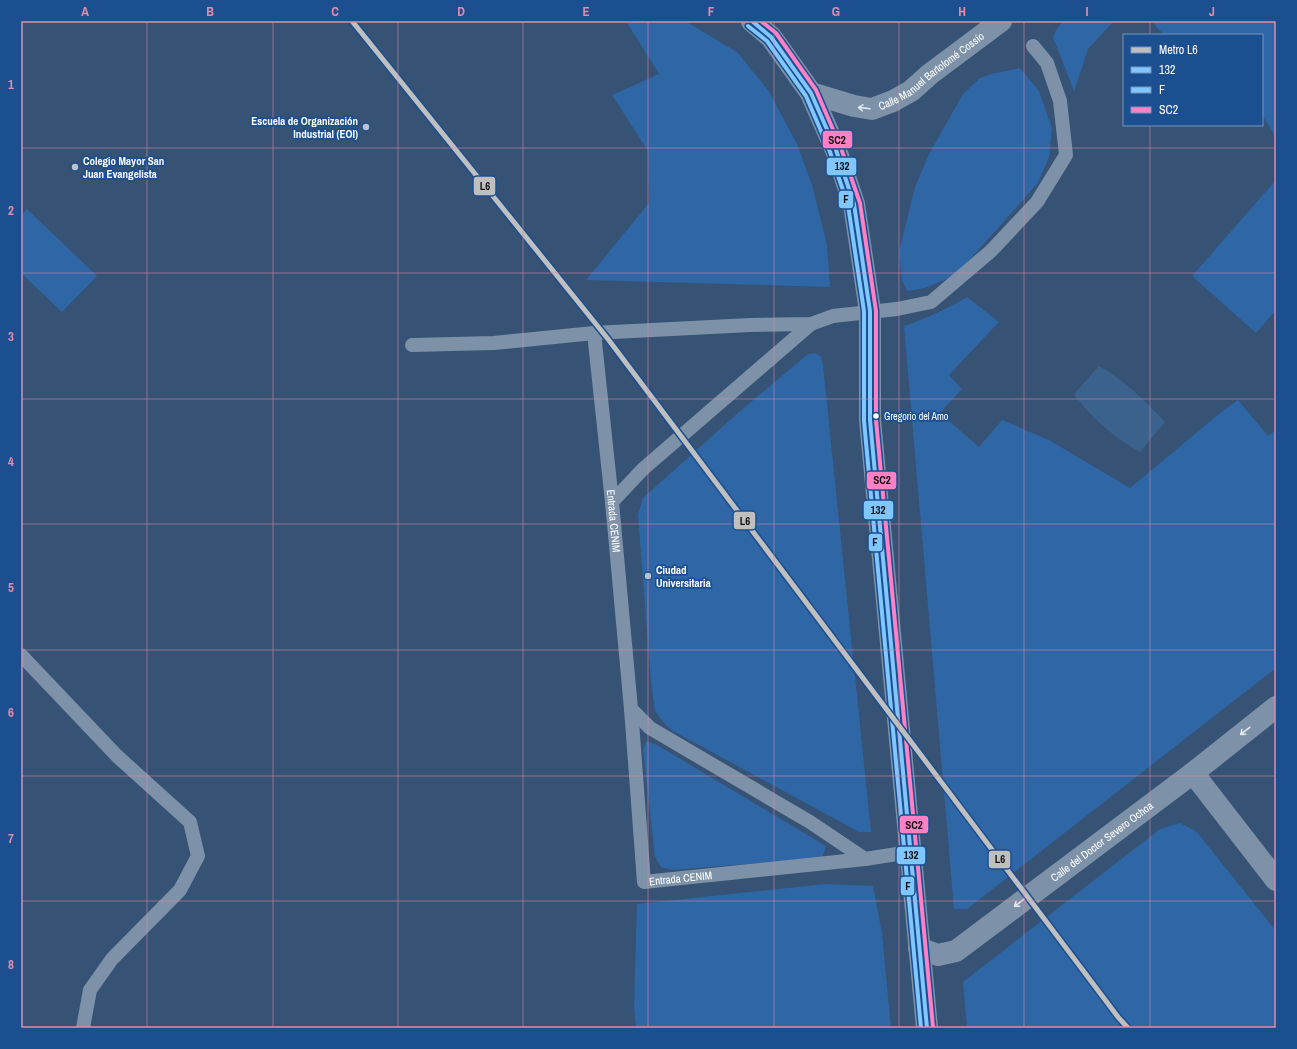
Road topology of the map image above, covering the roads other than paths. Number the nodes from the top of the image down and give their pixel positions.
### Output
1 (752, 21) edge
2 (1001, 21) edge
3 (1033, 46) dead end
4 (811, 93) junction
5 (870, 311) junction
6 (811, 324) junction
7 (594, 333) junction
8 (412, 345) dead end
9 (612, 502) junction
10 (21, 655) edge
11 (1276, 707) edge
12 (631, 709) junction
13 (1193, 773) junction
14 (910, 852) junction
15 (865, 859) junction
16 (1276, 880) edge
17 (919, 948) junction
18 (83, 1028) edge
19 (927, 1028) edge

1 - 4 street
2 -> 4 street, Calle Manuel Bartolomé Cossío
3 - 5 lane
4 - 5 street
5 - 6 lane
5 - 14 street
6 - 7 lane
6 - 9 lane
7 - 8 lane
7 - 9 lane, Entrada CENIM
9 - 12 lane, Entrada CENIM
10 - 18 lane
11 -> 13 street, Calle del Doctor Severo Ochoa
12 - 15 lane
12 - 15 lane, Entrada CENIM
13 - 16 street
13 -> 17 street, Calle del Doctor Severo Ochoa
14 - 15 lane, Entrada CENIM
14 - 17 street
17 - 19 street

